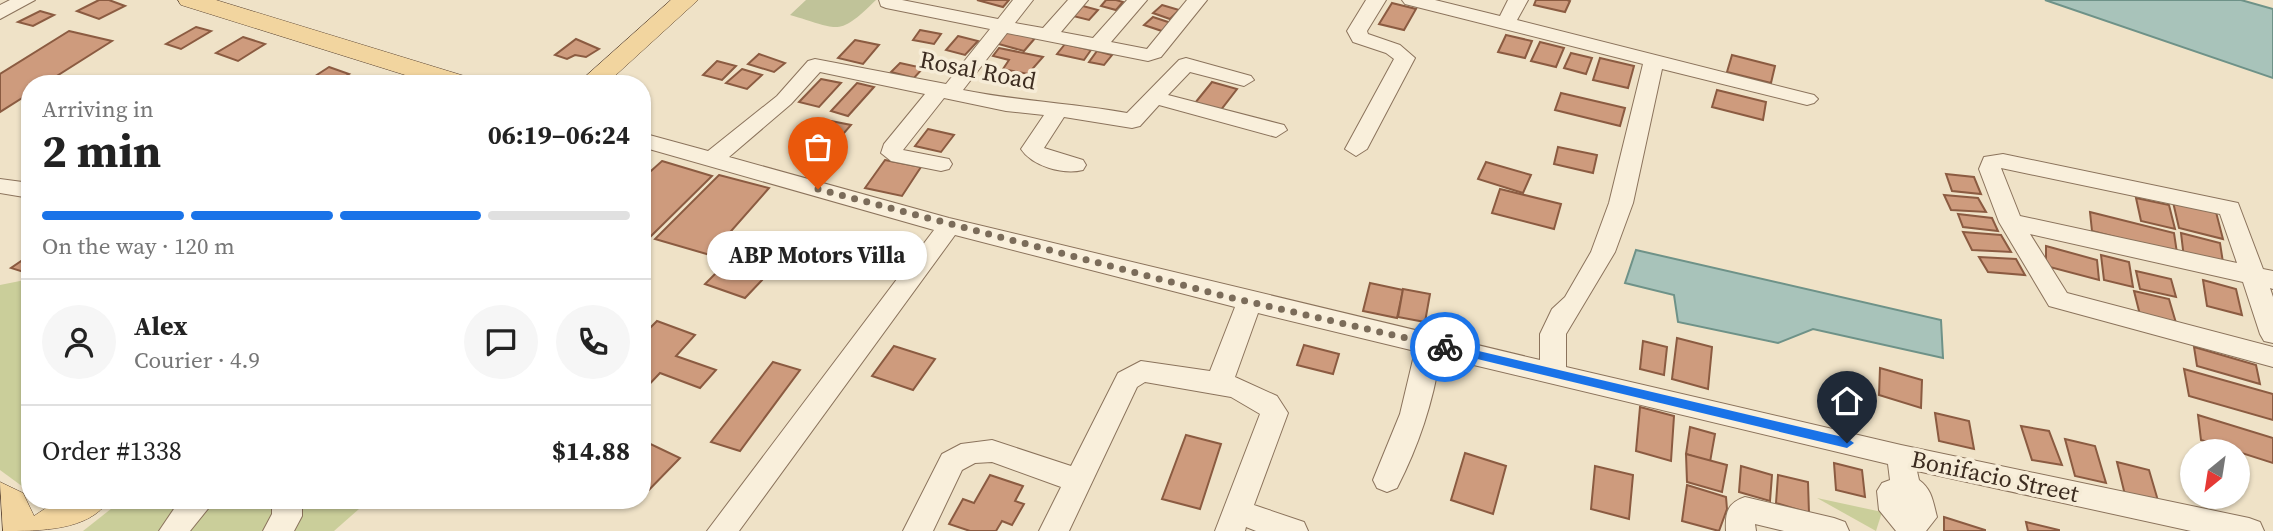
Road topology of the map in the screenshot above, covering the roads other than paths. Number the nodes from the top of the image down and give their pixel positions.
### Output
1 (25, 0) edge
2 (190, 0) edge
3 (686, 0) edge
4 (890, 0) edge
5 (1023, 0) edge
6 (1078, 0) edge
7 (1137, 0) edge
8 (1197, 0) edge
9 (1376, 0) edge
10 (1412, 0) edge
11 (1518, 0) edge
12 (0, 13) edge
13 (1505, 24) junction
14 (1002, 25) junction
15 (1048, 34) junction
16 (1098, 44) junction
17 (1654, 61) junction
18 (434, 75) edge
19 (600, 75) edge
20 (1244, 80) dead end
21 (946, 90) junction
22 (1155, 98) junction
23 (1807, 99) dead end
24 (1057, 111) junction
25 (1276, 130) dead end
26 (651, 143) edge
27 (1356, 149) dead end
28 (712, 160) junction
29 (941, 164) dead end
30 (1075, 165) dead end
31 (0, 186) edge
32 (21, 190) edge
33 (2011, 222) junction
34 (949, 226) junction
35 (2263, 278) edge
36 (1250, 302) junction
37 (2273, 334) edge
38 (1429, 344) junction
39 (2273, 357) edge
40 (1553, 372) junction
41 (1219, 383) junction
42 (1901, 456) junction
43 (1387, 480) dead end
44 (1079, 481) junction
45 (0, 498) edge
46 (76, 509) edge
47 (191, 509) edge
48 (287, 509) edge
49 (1234, 521) edge
50 (1910, 526) edge
51 (2236, 529) edge
52 (22, 531) edge
53 (42, 531) edge
54 (174, 531) edge
55 (278, 531) edge
56 (722, 531) edge
57 (918, 531) edge
58 (1054, 531) edge
59 (1293, 531) edge
60 (1741, 531) edge
61 (1834, 531) edge

1 - 12 street
2 - 18 main road
3 - 19 main road
4 - 14 street
5 - 14 street
6 - 15 street
7 - 16 street
8 - 16 street
9 - 27 street
10 - 13 street
11 - 13 street
13 - 17 street
14 - 15 street
14 - 21 street
15 - 16 street
17 - 23 street
17 - 40 street
20 - 22 street, Rosal Road
21 - 24 street, Rosal Road
21 - 28 street, Rosal Road
21 - 29 street
22 - 24 street, Rosal Road
22 - 25 street
24 - 30 street
26 - 28 street, Bonifacio Street
28 - 34 street, Bonifacio Street
31 - 32 street
33 - 35 street
33 - 35 street
33 - 39 street
34 - 36 street, Bonifacio Street
34 - 56 street
35 - 37 street
36 - 38 street, Bonifacio Street
36 - 41 street
38 - 40 street, Bonifacio Street
38 - 43 street
40 - 42 street, Bonifacio Street
41 - 44 street
41 - 49 street
42 - 50 street
42 - 51 street, Bonifacio Street
44 - 57 street
44 - 58 street
45 - 52 main road
46 - 53 main road
47 - 54 street
48 - 55 street
49 - 59 street
60 - 61 street

